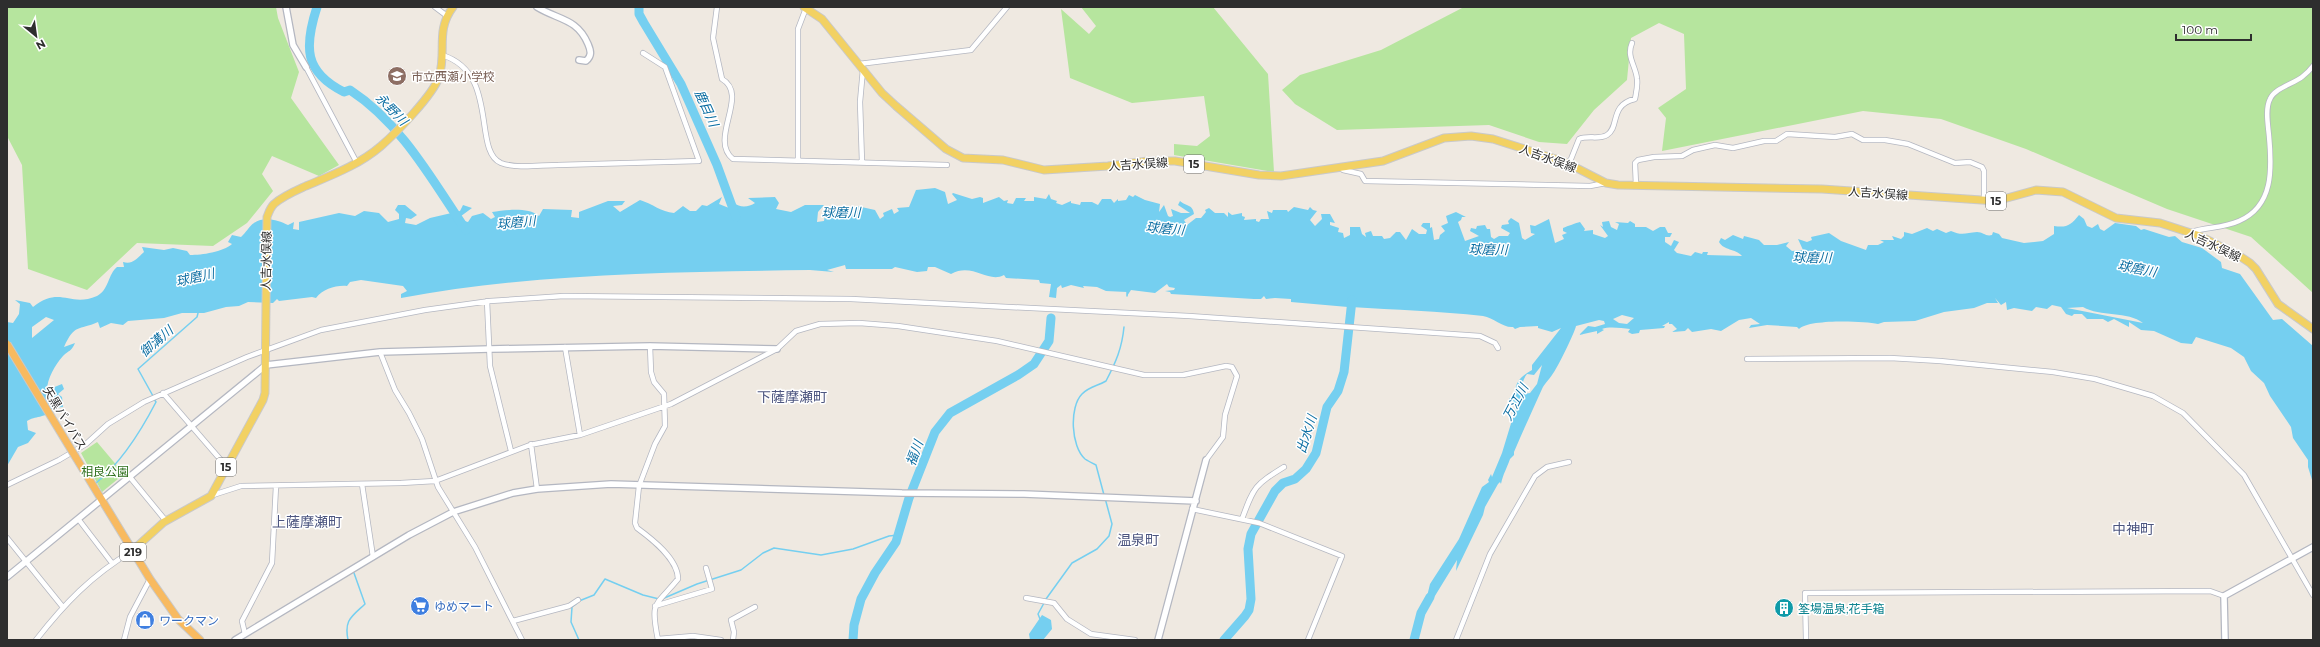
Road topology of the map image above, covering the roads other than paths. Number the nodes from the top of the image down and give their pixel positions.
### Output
1 (286, 7) edge
2 (435, 7) edge
3 (454, 7) edge
4 (537, 7) edge
5 (718, 7) edge
6 (806, 7) edge
7 (1008, 7) edge
8 (447, 16) junction
9 (1632, 43) dead end
10 (644, 53) dead end
11 (442, 54) junction
12 (578, 60) dead end
13 (2313, 66) edge
14 (306, 67) joint
15 (861, 67) junction
16 (798, 160) junction
17 (862, 162) junction
18 (357, 163) junction
19 (1569, 164) junction
20 (947, 165) dead end
21 (1341, 167) junction
22 (1606, 183) junction
23 (1636, 186) junction
24 (1984, 200) junction
25 (2190, 233) junction
26 (487, 301) junction
27 (2313, 329) edge
28 (7, 344) edge
29 (650, 346) junction
30 (564, 347) junction
31 (265, 348) junction
32 (1498, 348) dead end
33 (490, 349) junction
34 (777, 349) junction
35 (380, 352) junction
36 (1747, 359) dead end
37 (266, 365) junction
38 (163, 392) junction
39 (664, 406) junction
40 (190, 425) junction
41 (580, 435) junction
42 (531, 444) junction
43 (511, 451) junction
44 (1206, 460) joint
45 (1569, 462) dead end
46 (226, 466) junction
47 (1284, 467) dead end
48 (129, 476) junction
49 (435, 480) junction
50 (362, 484) junction
51 (7, 485) edge
52 (276, 486) junction
53 (639, 486) junction
54 (537, 489) junction
55 (211, 496) junction
56 (100, 500) junction
57 (1196, 501) junction
58 (1192, 510) junction
59 (454, 512) junction
60 (1242, 519) junction
61 (79, 520) junction
62 (166, 521) junction
63 (7, 538) edge
64 (2313, 547) edge
65 (132, 551) junction
66 (373, 557) junction
67 (2295, 558) junction
68 (27, 561) junction
69 (112, 563) junction
70 (706, 568) dead end
71 (7, 577) edge
72 (150, 579) junction
73 (2313, 595) edge
74 (2224, 596) junction
75 (1026, 598) dead end
76 (578, 600) dead end
77 (62, 606) junction
78 (655, 606) junction
79 (755, 607) dead end
80 (513, 621) junction
81 (245, 634) junction
82 (36, 640) edge
83 (124, 640) edge
84 (200, 640) edge
85 (235, 640) edge
86 (522, 640) edge
87 (658, 640) edge
88 (721, 640) edge
89 (733, 640) edge
90 (1135, 640) edge
91 (1158, 640) edge
92 (1308, 640) edge
93 (1456, 640) edge
94 (1806, 640) edge
95 (2225, 640) edge

1 - 14 street
2 - 8 street
3 - 8 main road, 人吉水俣線 / 15
4 - 12 street
5 - 16 street
6 - 15 main road, 人吉水俣線 / 15
6 - 16 street
7 - 15 street
8 - 11 main road, 人吉水俣線 / 15
9 - 19 street
10 - 11 street
11 - 18 main road, 人吉水俣線 / 15
13 - 25 street
14 - 18 street
15 - 17 street
15 - 21 main road, 人吉水俣線 / 15
16 - 17 street
17 - 20 street
18 - 31 main road, 人吉水俣線 / 15
19 - 21 main road, 人吉水俣線 / 15
19 - 22 main road, 人吉水俣線 / 15
21 - 22 street
22 - 23 main road, 人吉水俣線 / 15
23 - 24 main road, 人吉水俣線 / 15
23 - 24 street
24 - 25 main road, 人吉水俣線 / 15
25 - 27 main road, 人吉水俣線 / 15
26 - 31 street
26 - 32 street
26 - 33 street
28 - 56 highway, 矢黒バイパス / 219, bridge
29 - 30 street
29 - 34 street
29 - 39 street
30 - 33 street
30 - 41 street
31 - 37 main road, 人吉水俣線 / 15
31 - 38 street
33 - 35 street
33 - 43 street
34 - 39 street
34 - 44 street
35 - 37 street
35 - 49 street
36 - 67 street
37 - 40 street
37 - 46 main road, 人吉水俣線 / 15
38 - 40 street
38 - 51 street
39 - 41 street
39 - 53 street
40 - 46 street
40 - 48 street
41 - 42 street
42 - 43 street
42 - 54 street
43 - 49 street
44 - 57 street
45 - 93 street
46 - 55 main road, 人吉水俣線 / 15
47 - 60 street
48 - 56 street
48 - 62 street
49 - 50 street
49 - 59 street
50 - 52 street
50 - 66 street
52 - 55 street
52 - 81 street
53 - 54 street
53 - 57 street
53 - 78 street
54 - 59 street
55 - 62 main road
56 - 61 street
56 - 65 highway, 矢黒バイパス / 219
57 - 58 street
58 - 60 street
58 - 91 street
59 - 66 street
59 - 80 street
60 - 92 street
61 - 68 street
61 - 69 street
62 - 65 main road
63 - 68 street
64 - 67 street
65 - 69 street
65 - 72 highway, 矢黒バイパス / 219
66 - 81 street
67 - 73 street
67 - 74 street
68 - 71 street
68 - 77 street
69 - 77 street
70 - 78 street
72 - 83 street
72 - 84 highway, 矢黒バイパス / 219
74 - 94 street
74 - 95 street
75 - 90 street
76 - 80 street
77 - 82 street
78 - 87 street
79 - 89 street
80 - 86 street
81 - 85 street
87 - 88 street

